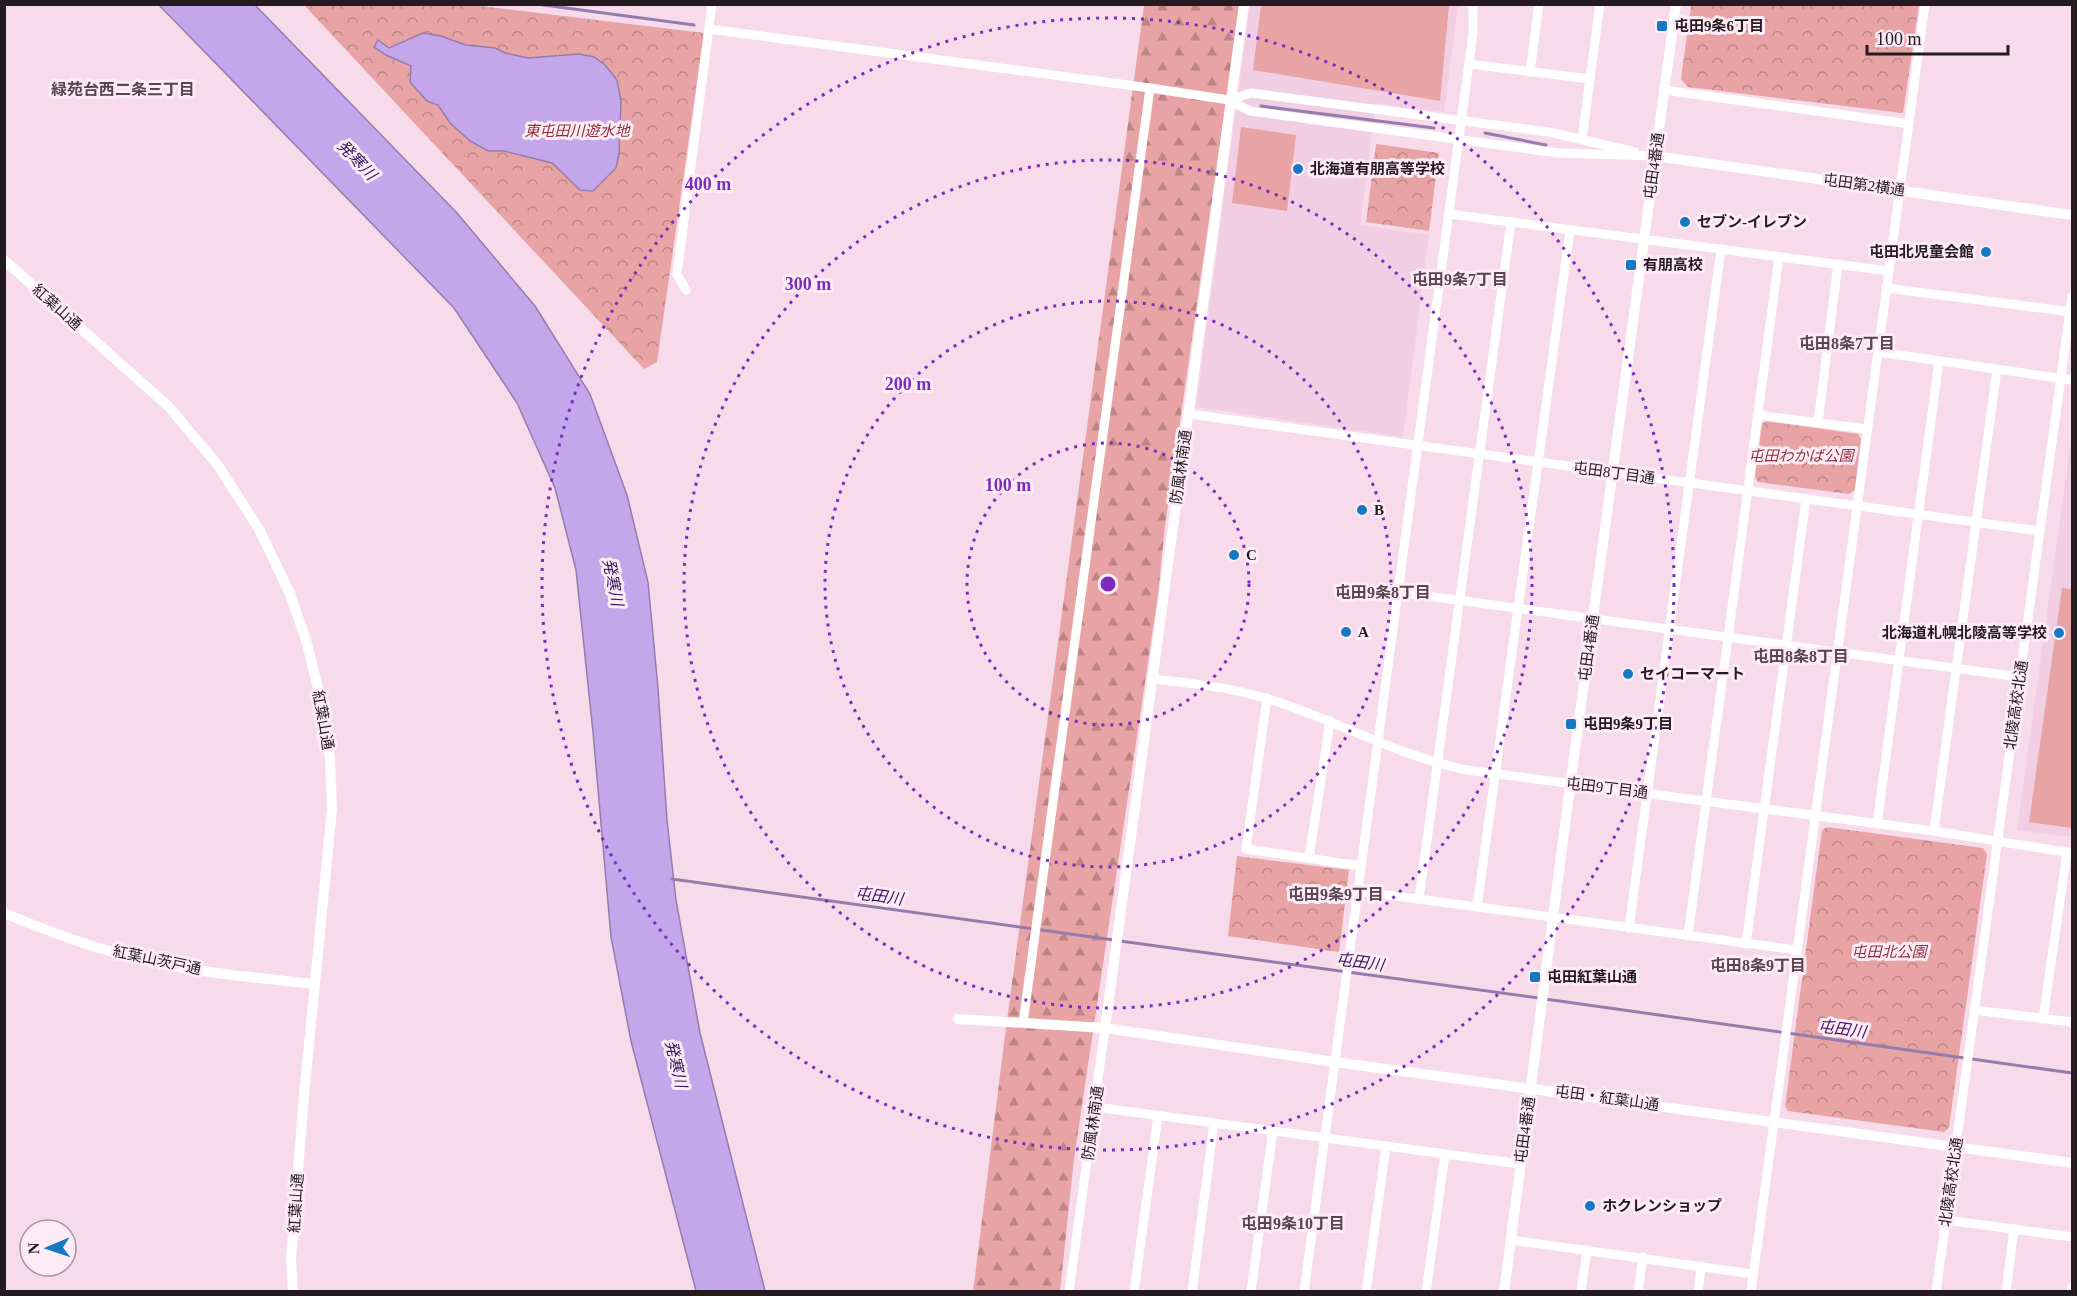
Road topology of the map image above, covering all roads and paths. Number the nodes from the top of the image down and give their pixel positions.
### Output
1 (712, 4) edge
2 (1244, 4) edge
3 (1473, 4) edge
4 (1539, 4) edge
5 (1600, 4) edge
6 (1676, 4) edge
7 (1925, 4) edge
8 (709, 28) junction
9 (1469, 64) junction
10 (1530, 72) junction
11 (1590, 79) junction
12 (1150, 88) junction
13 (1664, 90) junction
14 (1229, 100) junction
15 (1461, 120) junction
16 (1909, 124) junction
17 (1582, 139) junction
18 (1459, 140) junction
19 (1655, 156) junction
20 (1899, 190) junction
21 (1449, 214) junction
22 (2073, 214) edge
23 (1511, 222) junction
24 (1570, 230) junction
25 (1644, 239) junction
26 (1721, 249) junction
27 (1779, 257) junction
28 (4, 260) edge
29 (1838, 264) junction
30 (1889, 271) junction
31 (1886, 288) junction
32 (686, 290) dead end
33 (2073, 296) edge
34 (2072, 312) edge
35 (1878, 352) junction
36 (1939, 361) junction
37 (1997, 369) junction
38 (2061, 378) junction
39 (2073, 380) edge
40 (1189, 414) junction
41 (1757, 415) junction
42 (1818, 423) junction
43 (1867, 429) junction
44 (1417, 445) junction
45 (1479, 455) junction
46 (1539, 462) junction
47 (1612, 472) junction
48 (1689, 483) junction
49 (1747, 491) junction
50 (1806, 499) junction
51 (1857, 506) junction
52 (1918, 515) junction
53 (1976, 523) junction
54 (2040, 531) junction
55 (1398, 592) junction
56 (1460, 601) junction
57 (1519, 609) junction
58 (1593, 619) junction
59 (1669, 629) junction
60 (1727, 638) junction
61 (1786, 646) junction
62 (1837, 653) junction
63 (1899, 661) junction
64 (1956, 669) junction
65 (2020, 678) junction
66 (1152, 679) junction
67 (1267, 698) junction
68 (1330, 721) junction
69 (1378, 743) junction
70 (1438, 764) junction
71 (1497, 774) junction
72 (1570, 783) junction
73 (1647, 793) junction
74 (1705, 801) junction
75 (1765, 809) junction
76 (1815, 816) junction
77 (1877, 824) junction
78 (1935, 831) junction
79 (1997, 840) junction
80 (2070, 853) edge
81 (1309, 858) junction
82 (1361, 866) junction
83 (1358, 891) junction
84 (1419, 899) junction
85 (1477, 907) junction
86 (4, 913) edge
87 (1553, 917) junction
88 (1629, 928) junction
89 (1688, 936) junction
90 (1746, 944) junction
91 (1797, 950) junction
92 (314, 984) junction
93 (1974, 1010) junction
94 (958, 1019) dead end
95 (2043, 1019) junction
96 (2073, 1022) edge
97 (1023, 1023) junction
98 (1105, 1028) junction
99 (1335, 1062) junction
100 (1531, 1087) junction
101 (1095, 1107) junction
102 (1158, 1116) junction
103 (1773, 1121) junction
104 (1214, 1123) junction
105 (1273, 1131) junction
106 (1325, 1137) junction
107 (1386, 1146) junction
108 (1956, 1146) junction
109 (1445, 1154) junction
110 (2073, 1162) edge
111 (1521, 1164) junction
112 (1946, 1220) junction
113 (2014, 1229) junction
114 (2073, 1237) edge
115 (1510, 1240) junction
116 (1587, 1250) junction
117 (1643, 1257) junction
118 (1701, 1267) junction
119 (1753, 1274) junction
120 (293, 1292) edge
121 (1070, 1292) edge
122 (1134, 1292) edge
123 (1192, 1292) edge
124 (1251, 1292) edge
125 (1304, 1292) edge
126 (1366, 1292) edge
127 (1426, 1292) edge
128 (1504, 1292) edge
129 (1581, 1292) edge
130 (1638, 1292) edge
131 (1698, 1292) edge
132 (1751, 1292) edge
133 (1936, 1292) edge
134 (2006, 1292) edge

1 - 8 street
2 - 14 street, 防風林南通
3 - 9 street
4 - 10 street
5 - 11 street
6 - 13 street, 屯田4番通
7 - 16 street
8 - 12 street
8 - 32 street
9 - 10 street
9 - 15 street
10 - 11 street
11 - 17 street
12 - 14 street
12 - 97 street
13 - 16 street
13 - 19 street, 屯田4番通
14 - 15 street
14 - 18 street
14 - 40 street, 防風林南通
15 - 17 street
15 - 18 street
16 - 20 street
17 - 19 street
18 - 19 street
18 - 21 street
19 - 20 street, 屯田第2横通
19 - 25 street, 屯田4番通
20 - 22 street, 屯田第2横通
20 - 30 street
21 - 23 street
21 - 44 street
23 - 24 street
23 - 45 street
24 - 25 street
24 - 46 street
25 - 26 street
25 - 47 street, 屯田4番通
26 - 27 street
26 - 48 street
27 - 29 street
27 - 41 street
28 - 92 street, 紅葉山通
29 - 30 street
29 - 42 street
30 - 31 street
31 - 34 street
31 - 35 street
33 - 34 street, 北陵高校北通
34 - 38 street, 北陵高校北通
35 - 36 street
35 - 43 street
36 - 37 street
36 - 52 street
37 - 38 street
37 - 53 street
38 - 39 street
38 - 54 street, 北陵高校北通
40 - 44 street, 屯田8丁目通
40 - 66 street, 防風林南通
41 - 42 street
41 - 49 street
42 - 43 street
43 - 51 street
44 - 45 street, 屯田8丁目通
44 - 55 street
45 - 46 street, 屯田8丁目通
45 - 56 street
46 - 47 street, 屯田8丁目通
46 - 57 street
47 - 48 street, 屯田8丁目通
47 - 58 street, 屯田4番通
48 - 49 street, 屯田8丁目通
48 - 59 street
49 - 50 street, 屯田8丁目通
49 - 60 street
50 - 51 street, 屯田8丁目通
50 - 61 street
51 - 52 street, 屯田8丁目通
51 - 62 street
52 - 53 street, 屯田8丁目通
52 - 63 street
53 - 54 street, 屯田8丁目通
53 - 64 street
54 - 65 street, 北陵高校北通
55 - 56 street
55 - 69 street
56 - 57 street
56 - 70 street
57 - 58 street
57 - 71 street
58 - 59 street
58 - 72 street, 屯田4番通
59 - 60 street
59 - 73 street
60 - 61 street
60 - 74 street
61 - 62 street
61 - 75 street
62 - 63 street
62 - 76 street
63 - 64 street
63 - 77 street
64 - 65 street
64 - 78 street
65 - 79 street, 北陵高校北通
66 - 67 street, 屯田9丁目通
66 - 98 street, 防風林南通
67 - 68 street, 屯田9丁目通
67 - 81 street
68 - 69 street, 屯田9丁目通
68 - 81 street
69 - 70 street, 屯田9丁目通
69 - 82 street
70 - 71 street, 屯田9丁目通
70 - 84 street
71 - 72 street, 屯田9丁目通
71 - 85 street
72 - 73 street, 屯田9丁目通
72 - 87 street, 屯田4番通
73 - 74 street, 屯田9丁目通
73 - 88 street
74 - 75 street, 屯田9丁目通
74 - 89 street
75 - 76 street, 屯田9丁目通
75 - 90 street
76 - 77 street, 屯田9丁目通
76 - 91 street
77 - 78 street, 屯田9丁目通
78 - 79 street, 屯田9丁目通
79 - 80 street, 屯田9丁目通
79 - 93 street, 北陵高校北通
80 - 95 street
81 - 82 street
82 - 83 street
83 - 84 street
83 - 99 street
84 - 85 street
85 - 87 street
86 - 92 street, 紅葉山茨戸通
87 - 88 street
87 - 100 street, 屯田4番通
88 - 89 street
89 - 90 street
90 - 91 street
91 - 103 street
92 - 120 street, 紅葉山通
93 - 95 street
93 - 108 street, 北陵高校北通
94 - 97 street, 屯田・紅葉山通
95 - 96 street
97 - 98 street, 屯田・紅葉山通
98 - 99 street, 屯田・紅葉山通
98 - 101 street, 防風林南通
99 - 100 street, 屯田・紅葉山通
99 - 106 street
100 - 103 street, 屯田・紅葉山通
100 - 111 street, 屯田4番通
101 - 102 street
101 - 121 street, 防風林南通
102 - 104 street
102 - 122 street
103 - 108 street, 屯田・紅葉山通
103 - 119 street
104 - 105 street
104 - 123 street
105 - 106 street
105 - 124 street
106 - 107 street
106 - 125 street
107 - 109 street
107 - 126 street
108 - 110 street, 屯田・紅葉山通
108 - 112 street, 北陵高校北通
109 - 111 street
109 - 127 street
111 - 115 street, 屯田4番通
112 - 113 street
112 - 133 street, 北陵高校北通
113 - 114 street
113 - 134 street
115 - 116 street
115 - 128 street, 屯田4番通
116 - 117 street
116 - 129 street
117 - 118 street
117 - 130 street
118 - 119 street
118 - 131 street
119 - 132 street

